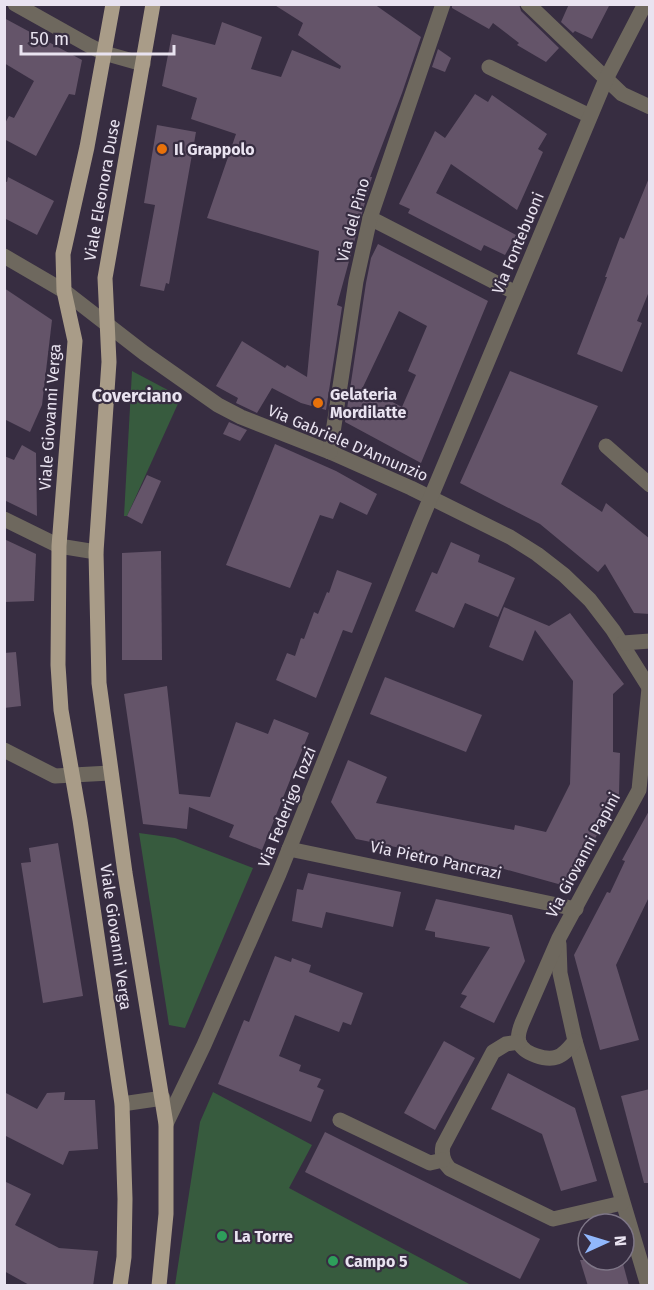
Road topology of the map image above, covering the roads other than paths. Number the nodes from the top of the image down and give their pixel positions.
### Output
1 (15, 4) edge
2 (113, 4) edge
3 (153, 4) edge
4 (443, 4) edge
5 (528, 4) edge
6 (645, 4) edge
7 (105, 53) junction
8 (143, 63) junction
9 (489, 67) dead end
10 (606, 79) junction
11 (650, 107) edge
12 (590, 116) junction
13 (370, 219) junction
14 (4, 256) edge
15 (64, 291) junction
16 (516, 293) junction
17 (107, 323) junction
18 (606, 446) dead end
19 (330, 452) junction
20 (650, 485) edge
21 (431, 498) junction
22 (4, 519) edge
23 (59, 546) junction
24 (96, 552) junction
25 (650, 641) edge
26 (623, 643) junction
27 (649, 688) edge
28 (4, 750) edge
29 (110, 773) junction
30 (73, 775) junction
31 (644, 788) edge
32 (289, 849) junction
33 (576, 909) junction
34 (559, 938) junction
35 (575, 1041) junction
36 (519, 1042) junction
37 (163, 1098) junction
38 (122, 1104) junction
39 (340, 1120) dead end
40 (165, 1124) junction
41 (443, 1160) junction
42 (622, 1203) junction
43 (120, 1286) edge
44 (159, 1286) edge
45 (648, 1286) edge

1 - 7 street
2 - 7 main road, Viale Eleonora Duse
3 - 8 main road, Viale Eleonora Duse
4 - 13 street, Via del Pino
5 - 10 street
6 - 10 street, Via Fontebuoni
7 - 8 street
7 - 15 main road, Viale Eleonora Duse
8 - 17 main road, Viale Eleonora Duse
9 - 12 street
10 - 11 street
10 - 12 street, Via Fontebuoni
12 - 16 street, Via Fontebuoni
13 - 16 street
13 - 19 street, Via del Pino
14 - 15 street, Via Gabriele D'Annunzio
15 - 17 street, Via Gabriele D'Annunzio
15 - 23 main road, Viale Giovanni Verga
16 - 21 street, Via Fontebuoni
17 - 19 street, Via Gabriele D'Annunzio
17 - 24 main road, Viale Giovanni Verga
18 - 20 street
19 - 21 street, Via Gabriele D'Annunzio
21 - 26 street, Via Gabriele D'Annunzio
21 - 32 street, Via Federigo Tozzi
22 - 23 street
23 - 24 street
23 - 30 main road, Viale Giovanni Verga
24 - 29 main road, Viale Giovanni Verga
25 - 26 street
26 - 27 street, Via Gabriele D'Annunzio
27 - 31 street, Via Giovanni Papini
28 - 30 street
29 - 30 street
29 - 37 main road, Viale Giovanni Verga
30 - 38 main road, Viale Giovanni Verga
31 - 33 street, Via Giovanni Papini
32 - 33 street, Via Pietro Pancrazi
32 - 40 street, Via Federigo Tozzi
33 - 34 street, Via Giovanni Papini
34 - 35 street, Via Giovanni Papini
34 - 36 street, Via Giovanni Papini
35 - 36 street
35 - 42 street, Via Giovanni Papini
36 - 41 street
37 - 38 street
37 - 40 main road, Viale Giovanni Verga
38 - 43 main road, Viale Giovanni Verga
39 - 41 street
40 - 44 main road, Viale Giovanni Verga
41 - 42 street
42 - 45 street, Via Giovanni Papini

